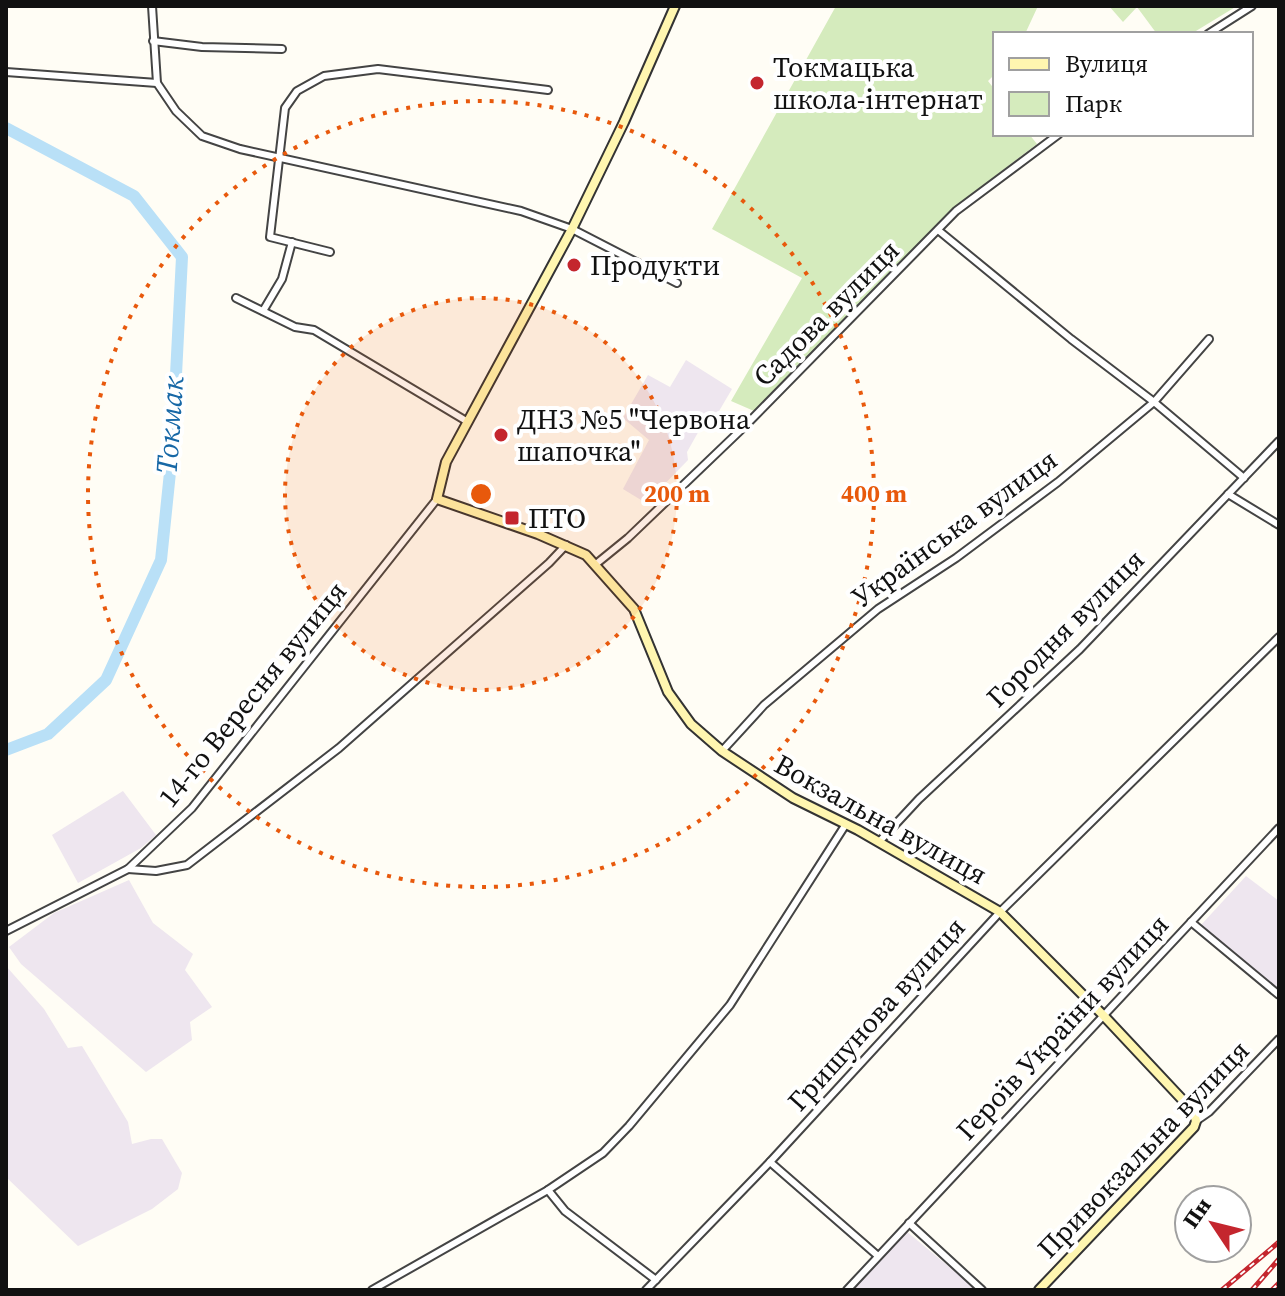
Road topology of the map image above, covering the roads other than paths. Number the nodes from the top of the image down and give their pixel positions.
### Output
1 (152, 6) edge
2 (663, 6) edge
3 (1252, 6) edge
4 (674, 8) edge
5 (1211, 32) edge
6 (153, 41) junction
7 (282, 49) dead end
8 (6, 72) edge
9 (157, 83) junction
10 (548, 90) dead end
11 (1056, 136) edge
12 (281, 159) junction
13 (572, 229) junction
14 (938, 230) junction
15 (292, 242) junction
16 (330, 252) dead end
17 (677, 283) dead end
18 (236, 298) dead end
19 (263, 311) junction
20 (1209, 339) dead end
21 (1154, 402) junction
22 (468, 422) junction
23 (1279, 441) edge
24 (1244, 478) junction
25 (1228, 494) junction
26 (437, 499) junction
27 (1279, 525) edge
28 (566, 545) junction
29 (596, 564) junction
30 (1279, 637) edge
31 (722, 751) junction
32 (846, 824) junction
33 (1279, 828) edge
34 (879, 842) junction
35 (128, 869) junction
36 (1000, 912) junction
37 (1191, 922) junction
38 (6, 931) edge
39 (1279, 995) edge
40 (1103, 1015) junction
41 (1279, 1039) edge
42 (1196, 1121) junction
43 (770, 1162) junction
44 (548, 1190) junction
45 (909, 1223) junction
46 (878, 1256) junction
47 (656, 1280) junction
48 (372, 1290) edge
49 (646, 1290) edge
50 (847, 1290) edge
51 (982, 1290) edge
52 (1039, 1290) edge

1 - 6 street
2 - 4 street
3 - 5 street
4 - 13 street, 14-го Вересня вулиця
6 - 7 street
6 - 9 street
8 - 9 street
9 - 12 street
10 - 12 street
11 - 14 street, Садова вулиця
12 - 13 street
12 - 15 street
13 - 17 street
13 - 22 street, 14-го Вересня вулиця
14 - 21 street
14 - 29 street, Садова вулиця
15 - 16 street
15 - 19 street
18 - 19 street
19 - 22 street
20 - 21 street, Українська вулиця
21 - 24 street
21 - 31 street, Українська вулиця
22 - 26 street, 14-го Вересня вулиця
23 - 24 street, Городня вулиця
24 - 25 street, Городня вулиця
25 - 27 street
25 - 34 street, Городня вулиця
26 - 28 street, Вокзальна вулиця
26 - 35 street, 14-го Вересня вулиця
28 - 29 street, Вокзальна вулиця
28 - 35 street
29 - 31 street, Вокзальна вулиця
30 - 36 street, Гришунова вулиця
31 - 32 street, Вокзальна вулиця
32 - 34 street, Вокзальна вулиця
32 - 44 street
33 - 37 street, Героїв України вулиця
34 - 36 street, Вокзальна вулиця
35 - 38 street, 14-го Вересня вулиця
36 - 40 street, Вокзальна вулиця
36 - 43 street, Гришунова вулиця
37 - 39 street
37 - 40 street, Героїв України вулиця
40 - 42 street, Вокзальна вулиця
40 - 45 street, Героїв України вулиця
41 - 42 street, Привокзальна вулиця
42 - 52 street, Привокзальна вулиця
43 - 46 street
43 - 47 street, Гришунова вулиця
44 - 47 street
44 - 48 street
45 - 46 street, Героїв України вулиця
45 - 51 street
46 - 50 street, Героїв України вулиця
47 - 49 street, Гришунова вулиця

